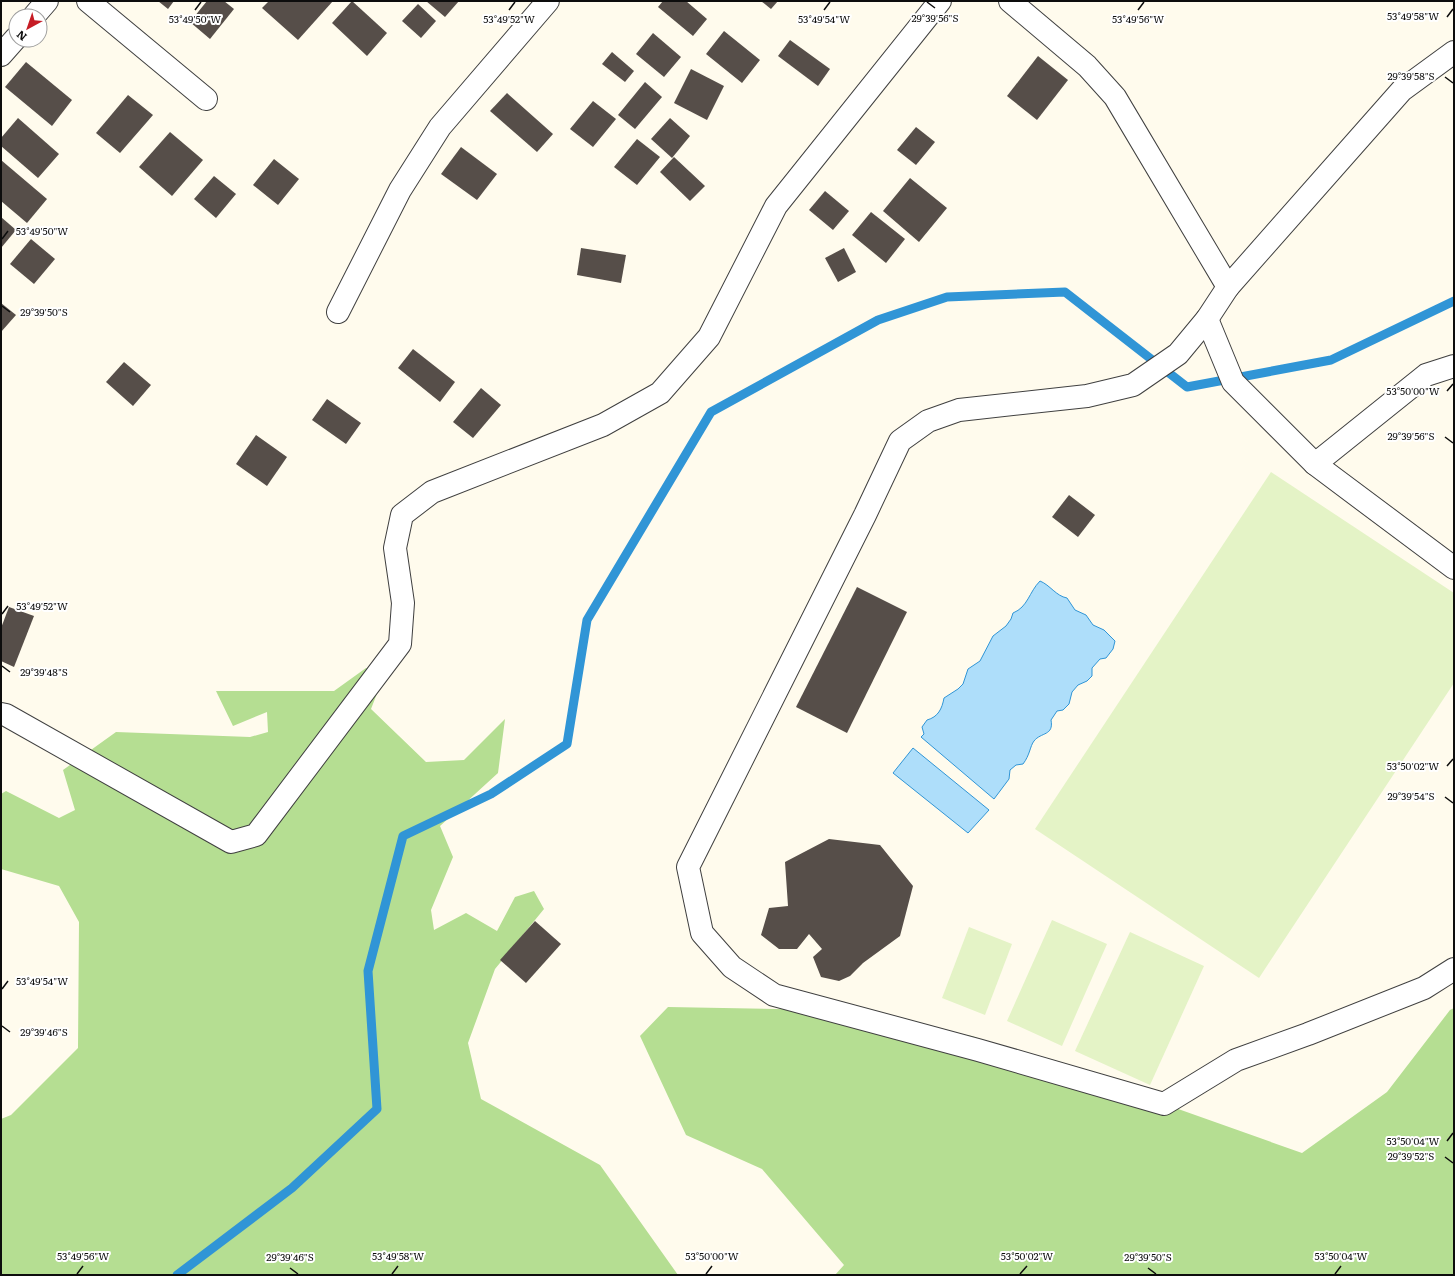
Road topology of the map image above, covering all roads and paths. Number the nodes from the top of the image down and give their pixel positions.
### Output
1 (88, 1) edge
2 (548, 1) edge
3 (940, 1) edge
4 (1010, 1) edge
5 (8, 47) edge
6 (1454, 52) edge
7 (1, 55) edge
8 (206, 99) dead end
9 (1228, 286) junction
10 (338, 312) dead end
11 (1207, 319) junction
12 (1454, 366) edge
13 (1315, 464) junction
14 (1454, 568) edge
15 (1, 714) edge
16 (1454, 969) edge

1 - 8 street
2 - 10 street
3 - 15 street
4 - 9 street
5 - 7 street
6 - 9 street
9 - 11 street
11 - 13 street
11 - 16 street
12 - 13 street
13 - 14 street

